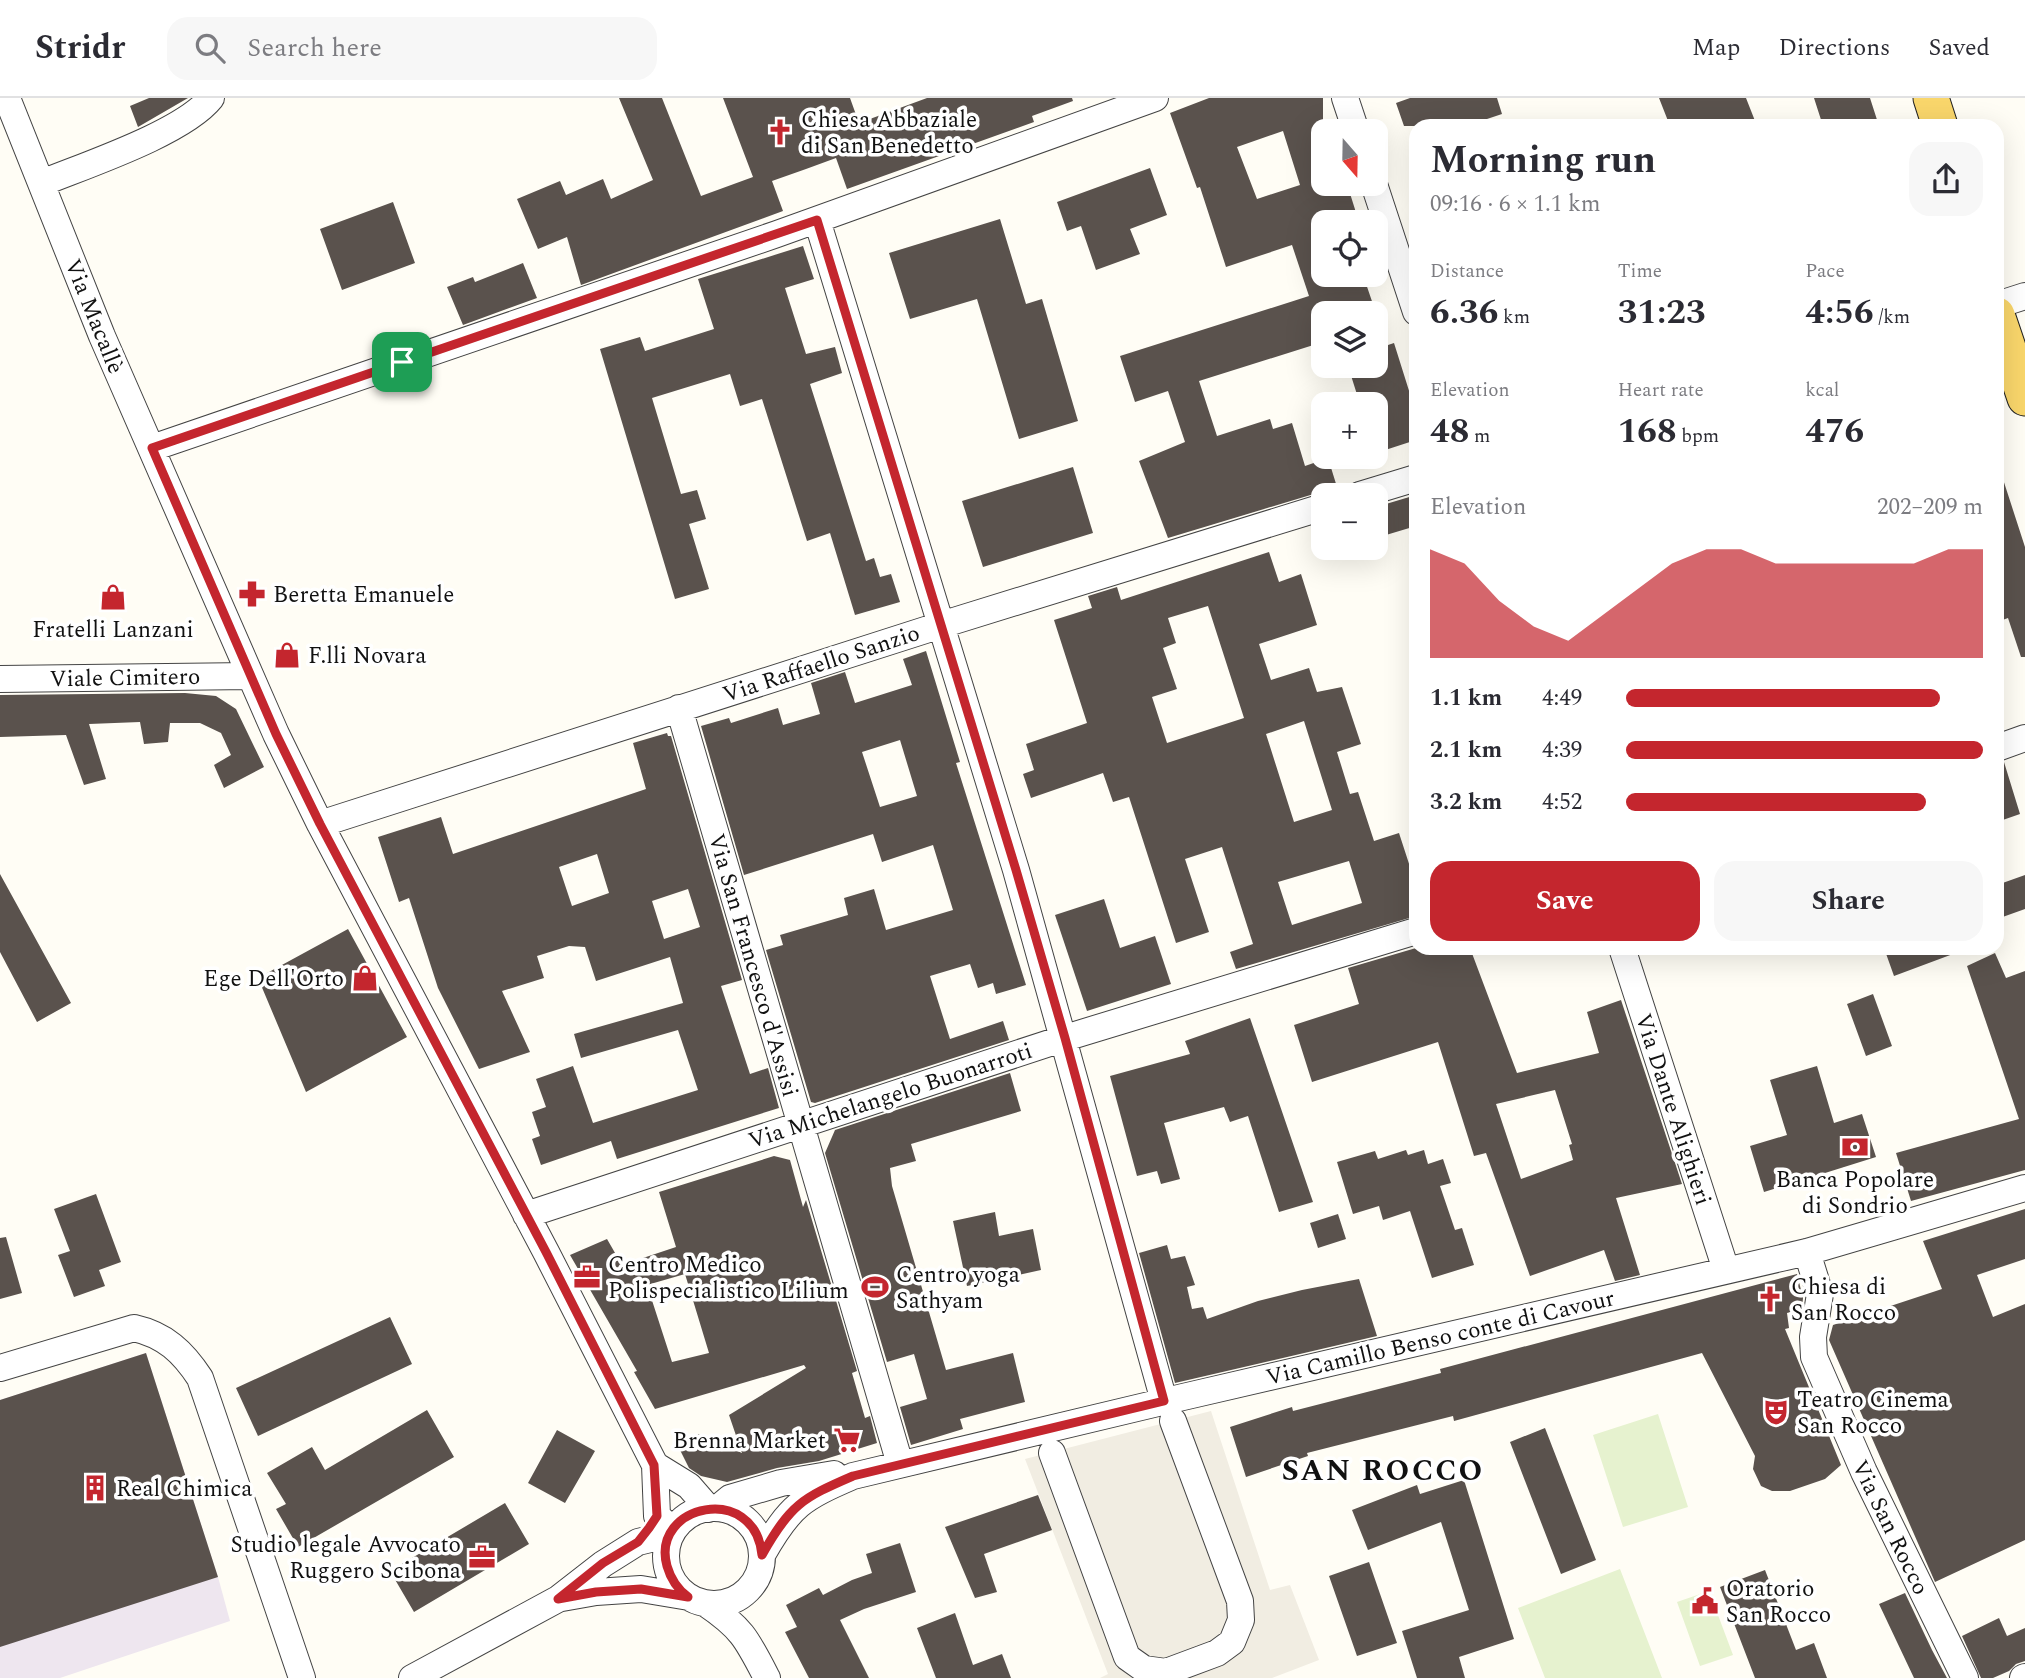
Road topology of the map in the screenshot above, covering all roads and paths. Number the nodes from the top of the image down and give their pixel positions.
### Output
1 (7, 98) edge
2 (211, 98) edge
3 (1154, 98) edge
4 (1345, 98) edge
5 (1931, 98) edge
6 (1352, 119) edge
7 (1938, 119) edge
8 (41, 183) junction
9 (1378, 196) edge
10 (817, 220) junction
11 (1409, 291) edge
12 (2025, 296) edge
13 (2004, 302) edge
14 (2004, 336) edge
15 (2025, 398) edge
16 (152, 448) junction
17 (1409, 480) edge
18 (1388, 486) edge
19 (1311, 511) edge
20 (941, 625) junction
21 (250, 676) junction
22 (0, 679) edge
23 (679, 708) junction
24 (2025, 738) edge
25 (2004, 746) edge
26 (320, 824) junction
27 (1409, 933) edge
28 (1624, 955) edge
29 (1065, 1038) junction
30 (801, 1123) junction
31 (2025, 1188) edge
32 (526, 1215) junction
33 (1807, 1252) junction
34 (1726, 1270) junction
35 (0, 1368) edge
36 (1168, 1411) junction
37 (1052, 1453) dead end
38 (900, 1464) junction
39 (654, 1465) junction
40 (853, 1476) junction
41 (713, 1508) junction
42 (667, 1527) junction
43 (762, 1555) junction
44 (755, 1582) junction
45 (558, 1599) junction
46 (696, 1600) junction
47 (747, 1638) junction
48 (302, 1678) edge
49 (412, 1678) edge
50 (767, 1678) edge
51 (1965, 1678) edge

1 - 8 street, Via Macallè
2 - 8 street
3 - 10 street
4 - 6 street
5 - 7 main road
8 - 16 street, Via Macallè
9 - 11 street
10 - 16 street
10 - 20 street
12 - 13 street
14 - 15 main road
16 - 21 street, Via Macallè
17 - 18 street
19 - 20 street, Via Raffaello Sanzio
20 - 23 street, Via Raffaello Sanzio
20 - 29 street
21 - 22 street, Viale Cimitero
21 - 26 street, Via Macallè
23 - 26 street, Via Raffaello Sanzio
23 - 30 street, Via San Francesco d'Assisi
24 - 25 street
26 - 32 street, Via Macallè
27 - 29 street, Via Michelangelo Buonarroti
28 - 34 street, Via Dante Alighieri
29 - 30 street, Via Michelangelo Buonarroti
29 - 36 street
30 - 32 street, Via Michelangelo Buonarroti
30 - 38 street, Via San Francesco d'Assisi
31 - 33 street, Via Camillo Benso conte di Cavour
32 - 39 street, Via Macallè
33 - 34 street, Via Camillo Benso conte di Cavour
33 - 51 street, Via San Rocco
34 - 36 street, Via Camillo Benso conte di Cavour
35 - 48 street
36 - 37 street
36 - 38 street, Via Camillo Benso conte di Cavour
38 - 40 street, Via Camillo Benso conte di Cavour
39 - 41 street
39 - 42 street
40 - 41 street, Via Camillo Benso conte di Cavour
40 - 43 street, Via Camillo Benso conte di Cavour
41 - 42 street
41 - 43 street
42 - 45 street
42 - 46 street
43 - 44 street
44 - 46 street
44 - 47 street
45 - 46 street
45 - 49 street
46 - 47 street
47 - 50 street

